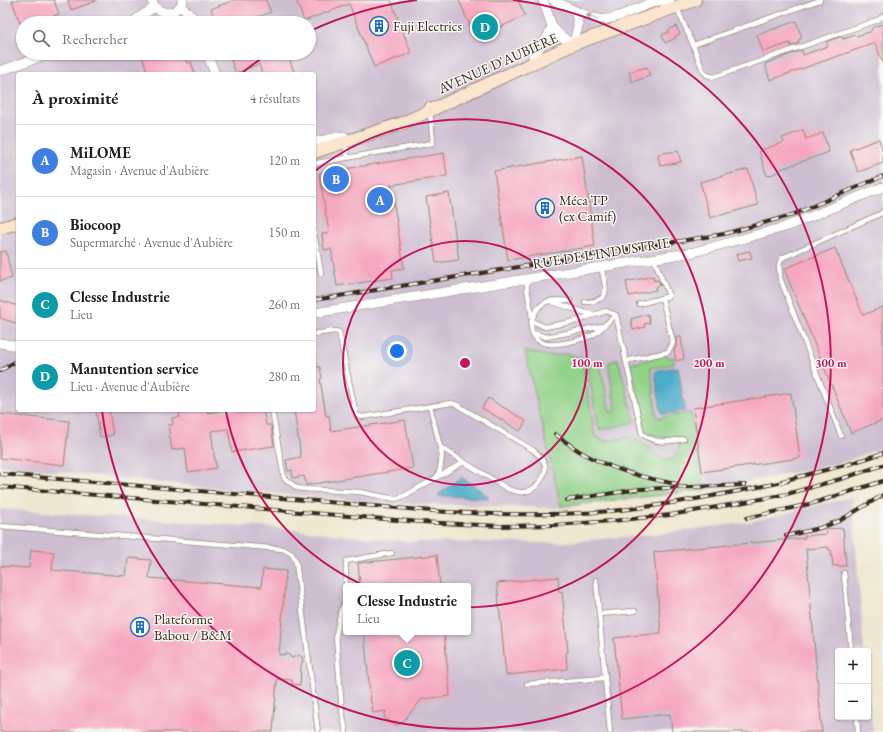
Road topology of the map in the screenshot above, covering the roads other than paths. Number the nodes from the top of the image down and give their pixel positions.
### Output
1 (543, 0) edge
2 (553, 0) edge
3 (695, 0) edge
4 (820, 0) edge
5 (154, 3) edge
6 (182, 3) edge
7 (673, 3) edge
8 (575, 11) junction
9 (138, 16) edge
10 (192, 16) edge
11 (883, 16) edge
12 (552, 26) junction
13 (572, 41) junction
14 (693, 45) junction
15 (533, 56) junction
16 (31, 60) edge
17 (210, 60) edge
18 (0, 71) edge
19 (214, 72) edge
20 (429, 107) junction
21 (345, 140) junction
22 (316, 143) edge
23 (316, 151) edge
24 (348, 158) junction
25 (316, 164) edge
26 (882, 188) edge
27 (883, 211) edge
28 (16, 224) edge
29 (0, 228) edge
30 (316, 243) edge
31 (654, 259) junction
32 (601, 267) junction
33 (321, 272) dead end
34 (527, 279) junction
35 (662, 298) junction
36 (570, 300) dead end
37 (547, 301) junction
38 (585, 302) dead end
39 (639, 304) dead end
40 (316, 313) edge
41 (594, 315) junction
42 (616, 315) junction
43 (532, 320) junction
44 (603, 326) junction
45 (533, 333) junction
46 (316, 334) edge
47 (0, 343) edge
48 (16, 346) edge
49 (626, 361) junction
50 (430, 406) junction
51 (272, 412) edge
52 (841, 436) dead end
53 (684, 440) dead end
54 (440, 447) junction
55 (464, 462) junction
56 (437, 477) junction
57 (0, 526) edge
58 (392, 553) dead end
59 (844, 573) dead end
60 (596, 580) dead end
61 (346, 583) edge
62 (343, 606) edge
63 (635, 611) dead end
64 (599, 614) junction
65 (851, 648) edge
66 (604, 678) junction
67 (527, 684) dead end
68 (857, 720) edge
69 (318, 732) edge
70 (346, 732) edge
71 (610, 732) edge
72 (858, 732) edge

1 - 12 street
2 - 8 street
3 - 7 main road, AVENUE D'AUBIÈRE
4 - 14 lane
5 - 6 street
5 - 9 street
6 - 10 street
7 -> 8 street
7 - 13 main road, AVENUE D'AUBIÈRE
7 - 14 lane
8 - 13 street
11 - 14 lane
12 - 13 street
12 - 15 street
13 - 15 main road, AVENUE D'AUBIÈRE
13 - 20 main road, AVENUE D'AUBIÈRE
15 - 20 main road, AVENUE D'AUBIÈRE
16 - 18 street
17 - 19 street
20 - 21 main road, AVENUE D'AUBIÈRE
20 - 24 lane
21 - 22 main road, AVENUE D'AUBIÈRE
21 - 23 main road, AVENUE D'AUBIÈRE
21 - 24 lane
24 - 25 lane
26 - 31 street, RUE DE L'INDUSTRIE
27 - 52 lane
28 - 29 main road
30 - 33 lane
31 - 32 street, RUE DE L'INDUSTRIE
31 - 35 lane
32 - 34 street, RUE DE L'INDUSTRIE
32 - 38 lane
34 - 40 street, RUE DE L'INDUSTRIE
34 - 43 lane
35 - 39 lane
35 - 49 lane
36 - 37 lane
37 - 41 lane
37 - 43 lane
41 - 42 lane
41 - 43 lane
42 - 44 lane
42 - 49 lane
43 - 45 lane
44 - 45 lane
44 - 45 lane
46 - 50 lane
47 - 48 street
49 - 53 lane
50 - 54 lane
50 - 55 lane
51 - 56 lane
54 - 55 lane
54 - 56 lane
55 - 56 lane
57 - 69 lane
58 - 61 lane
59 - 65 lane
60 - 64 lane
62 - 70 lane
63 - 64 lane
64 - 66 lane
66 - 67 lane
66 - 71 lane
68 - 72 lane

